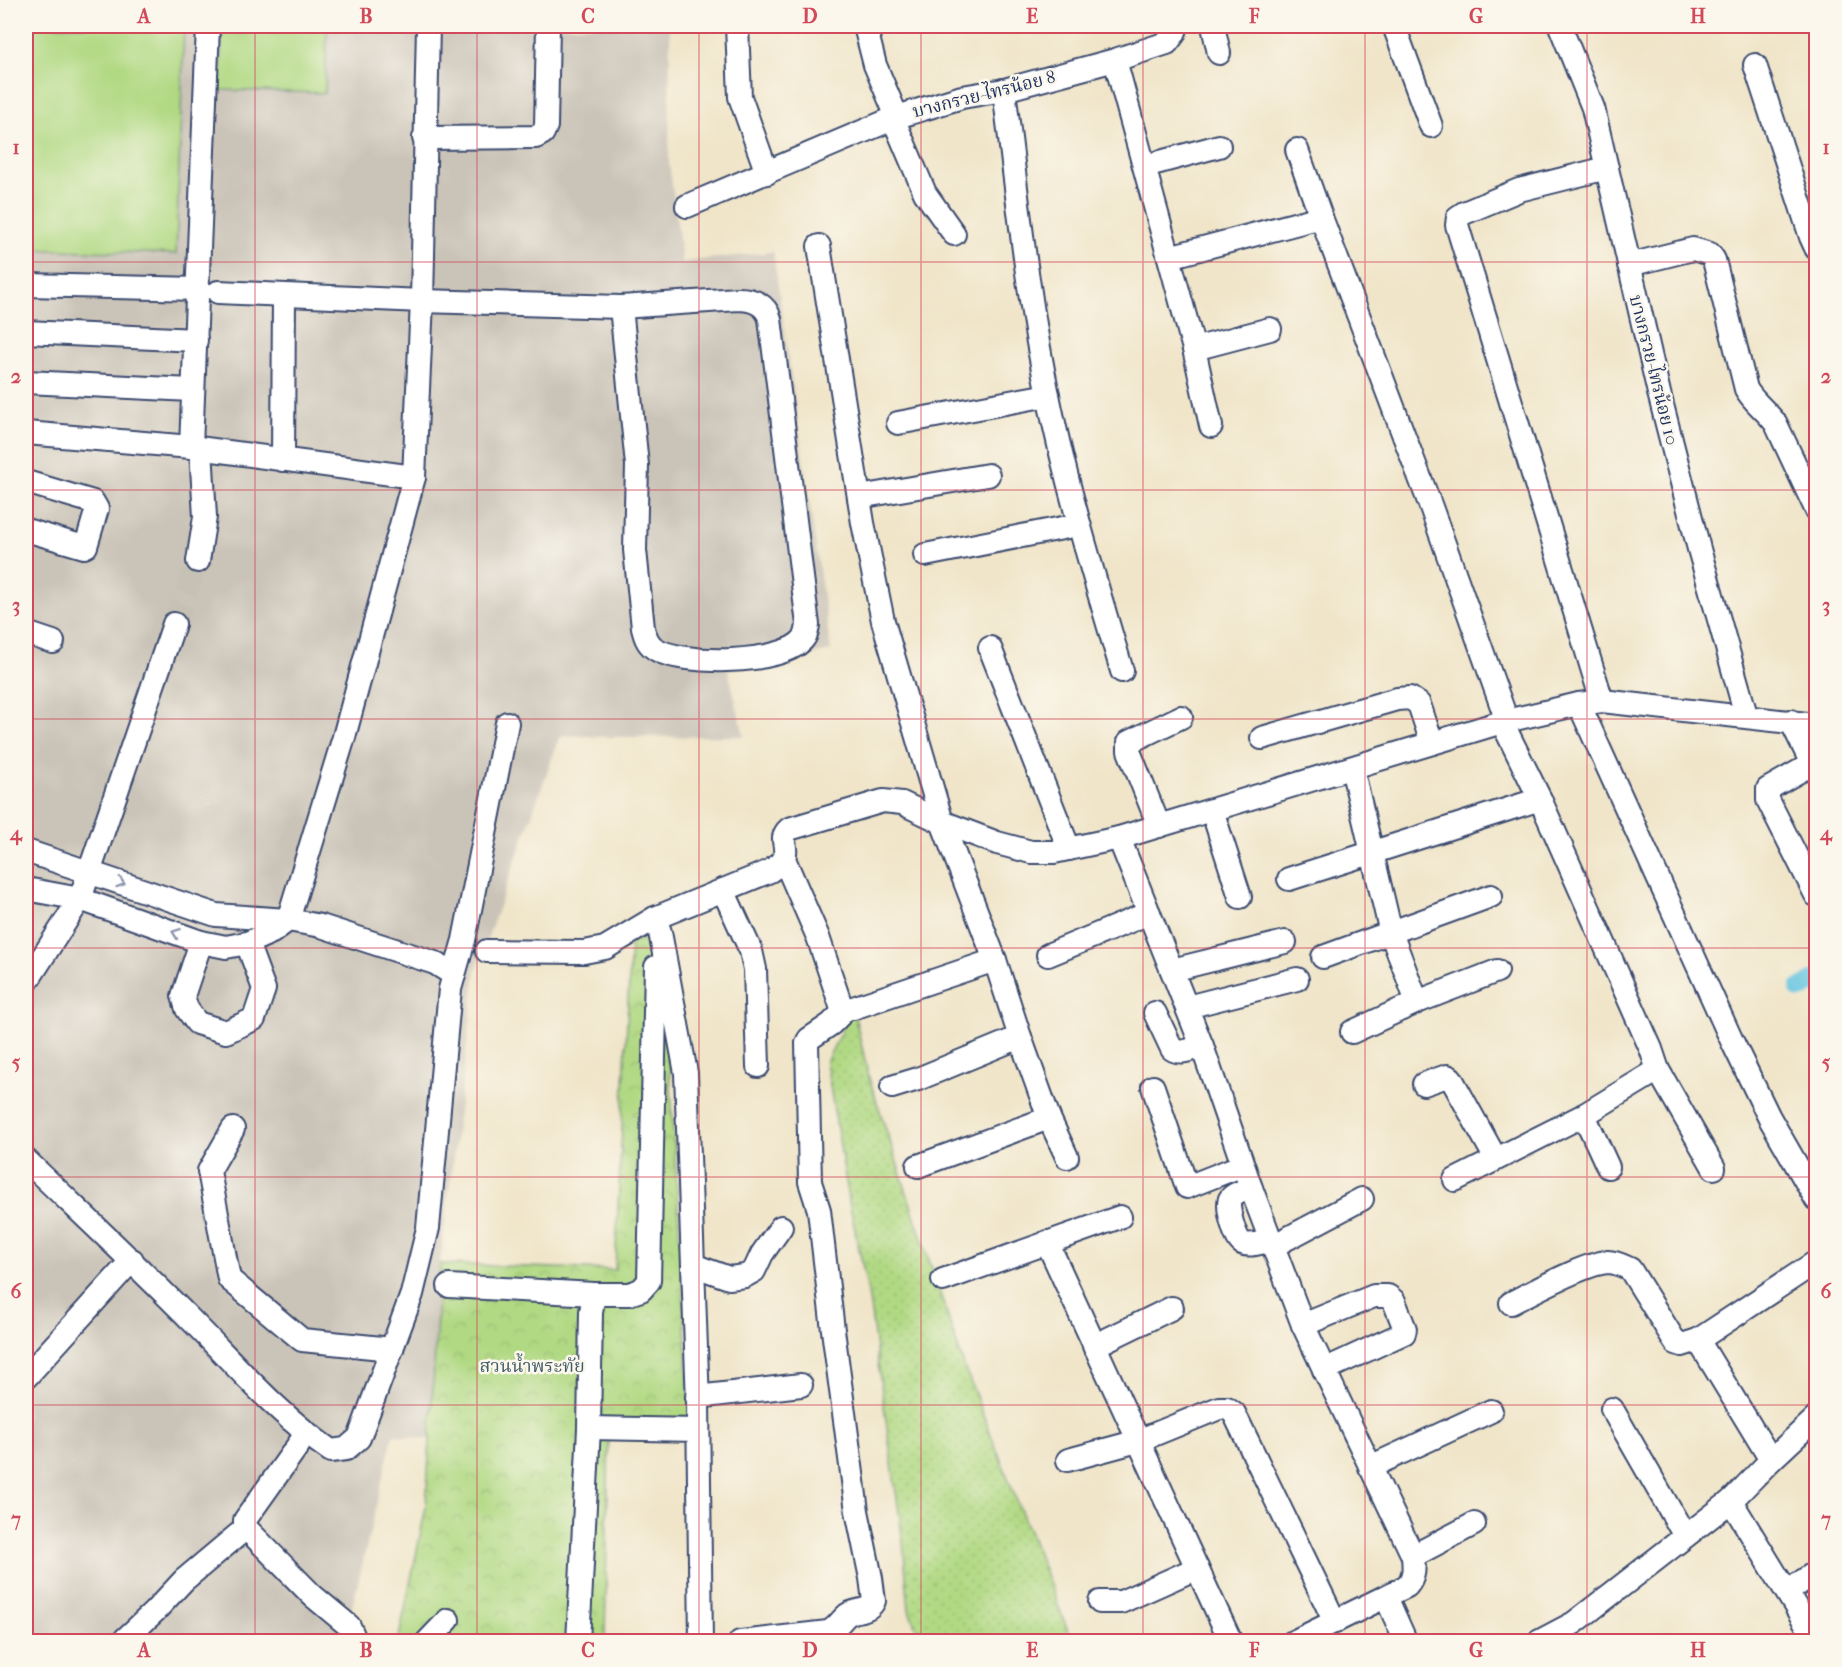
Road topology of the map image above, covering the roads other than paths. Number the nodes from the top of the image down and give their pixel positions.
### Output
1 (208, 26) edge
2 (428, 26) edge
3 (548, 26) edge
4 (737, 26) edge
5 (865, 26) edge
6 (1177, 26) edge
7 (1213, 26) edge
8 (1394, 26) edge
9 (1560, 26) edge
10 (1219, 53) dead end
11 (1115, 60) junction
12 (1755, 65) dead end
13 (1004, 90) junction
14 (895, 117) junction
15 (1431, 126) dead end
16 (424, 138) junction
17 (1219, 146) dead end
18 (1297, 150) dead end
19 (1145, 166) junction
20 (1607, 168) junction
21 (767, 173) junction
22 (687, 206) dead end
23 (1321, 217) junction
24 (954, 234) dead end
25 (819, 246) dead end
26 (1816, 248) edge
27 (1169, 257) junction
28 (1629, 265) junction
29 (26, 285) edge
30 (208, 290) junction
31 (284, 295) junction
32 (422, 301) junction
33 (621, 307) junction
34 (1270, 329) dead end
35 (26, 332) edge
36 (196, 340) junction
37 (1194, 349) junction
38 (26, 382) edge
39 (192, 390) junction
40 (1048, 395) junction
41 (898, 423) dead end
42 (1211, 426) dead end
43 (26, 433) edge
44 (196, 448) junction
45 (283, 460) junction
46 (988, 475) dead end
47 (414, 477) junction
48 (26, 482) edge
49 (859, 497) junction
50 (1816, 509) edge
51 (1078, 525) junction
52 (27, 536) edge
53 (925, 555) dead end
54 (198, 561) tunnel mouth
55 (174, 624) tunnel mouth
56 (26, 633) edge
57 (53, 642) dead end
58 (990, 648) dead end
59 (1122, 671) dead end
60 (1602, 701) junction
61 (1580, 704) junction
62 (1746, 715) junction
63 (1181, 717) dead end
64 (1791, 721) junction
65 (1505, 722) junction
66 (507, 723) dead end
67 (1816, 724) edge
68 (1262, 738) dead end
69 (1432, 743) junction
70 (1352, 768) junction
71 (1814, 768) edge
72 (1540, 799) junction
73 (1212, 810) junction
74 (942, 822) junction
75 (1159, 826) junction
76 (1119, 838) junction
77 (1069, 849) junction
78 (26, 851) edge
79 (1371, 852) junction
80 (784, 859) junction
81 (89, 872) junction
82 (1289, 879) dead end
83 (26, 889) edge
84 (723, 890) junction
85 (1491, 896) dead end
86 (1816, 896) edge
87 (1240, 897) dead end
88 (80, 899) junction
89 (1149, 913) junction
90 (288, 920) junction
91 (658, 925) junction
92 (1391, 933) junction
93 (201, 942) junction
94 (1285, 942) dead end
95 (247, 944) junction
96 (487, 951) dead end
97 (1048, 955) dead end
98 (1323, 957) dead end
99 (995, 960) junction
100 (1172, 970) junction
101 (1497, 971) dead end
102 (454, 975) junction
103 (1297, 979) dead end
104 (26, 983) edge
105 (1417, 1002) junction
106 (1187, 1007) junction
107 (853, 1008) dead end
108 (1155, 1013) dead end
109 (1352, 1032) dead end
110 (1020, 1037) junction
111 (1202, 1046) junction
112 (758, 1066) dead end
113 (1658, 1070) junction
114 (1424, 1084) dead end
115 (891, 1087) dead end
116 (1153, 1087) dead end
117 (1584, 1114) junction
118 (1049, 1118) junction
119 (233, 1129) dead end
120 (1067, 1157) dead end
121 (1496, 1159) junction
122 (26, 1160) edge
123 (1243, 1165) junction
124 (918, 1166) dead end
125 (1608, 1167) dead end
126 (1714, 1168) dead end
127 (1455, 1180) dead end
128 (1362, 1199) dead end
129 (1816, 1199) edge
130 (1120, 1217) dead end
131 (781, 1227) dead end
132 (1047, 1242) junction
133 (1272, 1244) junction
134 (132, 1260) junction
135 (1816, 1262) edge
136 (693, 1265) junction
137 (943, 1280) dead end
138 (449, 1286) dead end
139 (594, 1294) junction
140 (1511, 1303) dead end
141 (1172, 1308) dead end
142 (1303, 1325) junction
143 (1698, 1340) junction
144 (1095, 1346) junction
145 (392, 1349) junction
146 (1324, 1370) junction
147 (26, 1377) edge
148 (801, 1384) dead end
149 (697, 1397) junction
150 (1612, 1409) dead end
151 (1491, 1411) dead end
152 (1816, 1418) edge
153 (589, 1428) junction
154 (698, 1430) junction
155 (306, 1434) junction
156 (1138, 1442) junction
157 (1068, 1460) dead end
158 (1771, 1460) junction
159 (1370, 1467) junction
160 (1731, 1501) junction
161 (1474, 1524) dead end
162 (246, 1528) junction
163 (1685, 1536) junction
164 (1413, 1556) junction
165 (1197, 1568) junction
166 (1816, 1572) edge
167 (1786, 1592) junction
168 (1386, 1597) junction
169 (1100, 1602) dead end
170 (448, 1620) dead end
171 (1335, 1622) junction
172 (1224, 1639) edge
173 (1816, 1640) edge
174 (122, 1641) edge
175 (356, 1641) edge
176 (427, 1641) edge
177 (578, 1641) edge
178 (701, 1641) edge
179 (740, 1641) edge
180 (1293, 1641) edge
181 (1406, 1641) edge
182 (1538, 1641) edge

1 - 30 street
2 - 16 street
3 - 16 street
4 - 21 street
5 - 14 street
6 - 11 street, บางกรวย-ไทรน้อย 8
7 - 10 street
8 - 15 street
9 - 20 street, บางกรวย-ไทรน้อย 10
11 - 13 street, บางกรวย-ไทรน้อย 8
11 - 19 street
12 - 26 street
13 - 14 street, บางกรวย-ไทรน้อย 8
13 - 40 street
14 - 21 street, บางกรวย-ไทรน้อย 8
14 - 24 street
16 - 32 street
17 - 19 street
18 - 23 street
19 - 27 street
20 - 28 street, บางกรวย-ไทรน้อย 10
20 - 60 street
21 - 22 street, บางกรวย-ไทรน้อย 8
23 - 27 street
23 - 65 street
25 - 49 street
27 - 37 street
28 - 50 street
28 - 62 street, บางกรวย-ไทรน้อย 10
29 - 30 street
30 - 31 street
30 - 36 street
31 - 32 street
31 - 45 street
32 - 33 street
32 - 47 street
33 - 33 street
34 - 37 street
35 - 36 street
36 - 39 street
37 - 42 street
38 - 39 street
39 - 44 street
40 - 41 street
40 - 51 street
43 - 44 street
44 - 45 street
44 - 54 street
45 - 47 street
46 - 49 street
47 - 90 street
48 - 52 street
49 - 74 street
51 - 53 street
51 - 59 street
55 - 81 street
56 - 57 street
58 - 77 street
60 - 61 street
60 - 62 street
61 - 65 street
61 - 129 street
62 - 64 street
63 - 75 street
64 - 67 street
64 - 71 street
65 - 69 street
65 - 72 street
66 - 102 street
68 - 69 street
69 - 70 street
70 - 73 street
70 - 79 street
71 - 86 street
72 - 79 street
72 - 113 street
73 - 75 street
73 - 87 street
74 - 77 street
74 - 80 street
74 - 99 street
75 - 76 street
76 - 77 street
76 - 89 street
78 - 81 street
79 - 82 street
79 - 92 street
80 - 84 street
80 - 179 street
81 - 88 street
81 -> 90 street
83 - 88 street
84 - 91 street
84 - 112 street
85 - 92 street
93 -> 88 street
88 - 104 street
89 - 97 street
89 - 100 street
90 - 95 street
90 - 102 street
91 - 96 street
91 - 136 street
91 - 139 street
92 - 98 street
92 - 105 street
93 - 95 street
93 - 95 street
94 - 100 street
99 - 107 street
99 - 110 street
100 - 106 street
101 - 105 street
102 - 145 street
103 - 106 street
105 - 109 street
106 - 111 street
108 - 111 street
110 - 115 street
110 - 118 street
111 - 123 street
113 - 117 street
113 - 126 street
114 - 121 street
116 - 123 street
117 - 121 street
117 - 125 street
118 - 120 street
118 - 124 street
119 - 145 street
121 - 127 street
122 - 134 street
123 - 133 street
128 - 133 street
130 - 132 street
131 - 136 street
132 - 137 street
132 - 144 street
133 - 142 street
134 - 147 street
134 - 155 street
135 - 143 street
136 - 149 street
138 - 139 street
139 - 153 street
140 - 143 street
141 - 144 street
142 - 146 street
142 - 146 street
143 - 158 street
144 - 156 street
145 - 155 street
146 - 159 street
148 - 149 street
149 - 154 street
150 - 163 street
151 - 159 street
152 - 158 street
153 - 154 street
153 - 177 street
154 - 178 street
155 - 162 street
156 - 157 street
156 - 165 street
156 - 171 street
158 - 160 street
159 - 164 street
160 - 163 street
160 - 167 street
161 - 164 street
162 - 174 street
162 - 175 street
163 - 182 street
164 - 168 street
165 - 169 street
165 - 172 street
166 - 167 street
167 - 173 street
168 - 171 street
168 - 181 street
170 - 176 street
171 - 180 street

